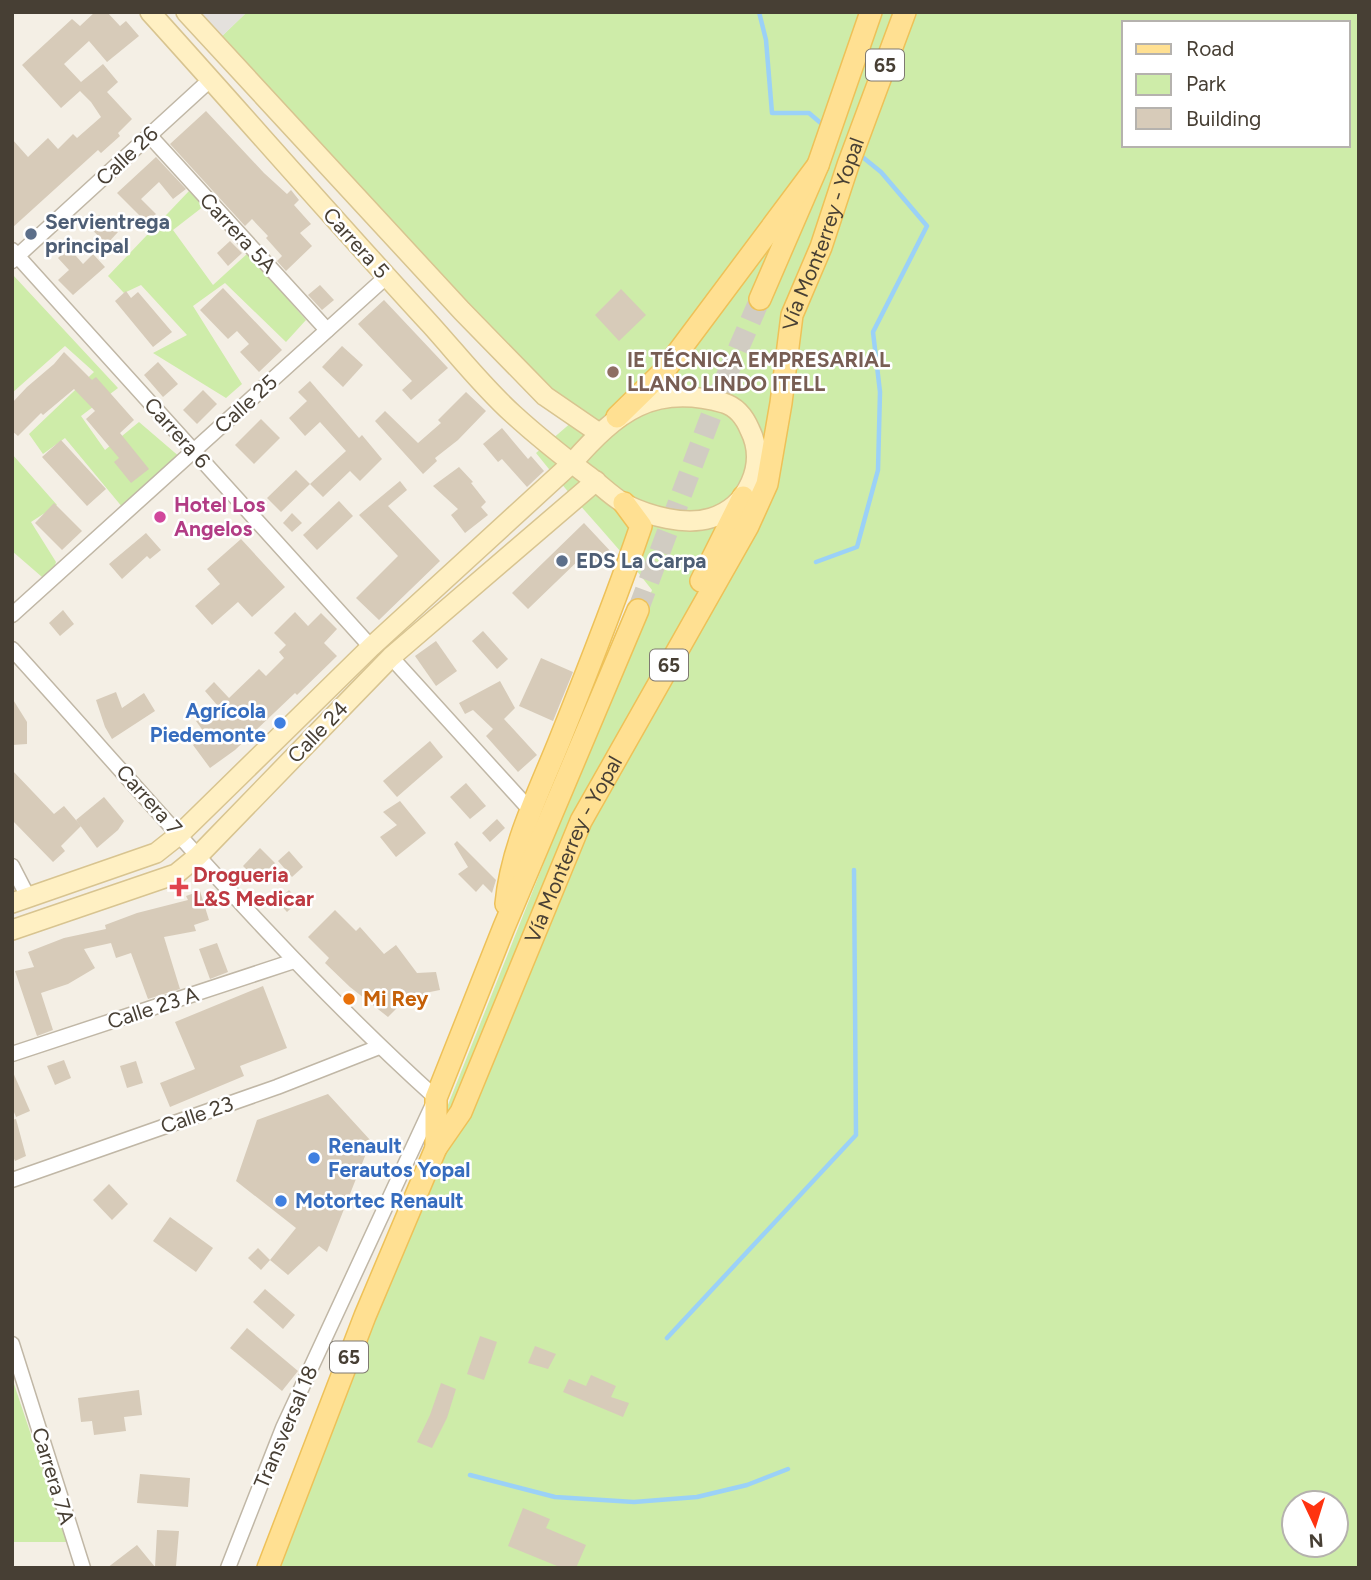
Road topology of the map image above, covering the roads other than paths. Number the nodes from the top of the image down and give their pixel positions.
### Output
1 (150, 12) edge
2 (186, 12) edge
3 (871, 12) edge
4 (905, 12) edge
5 (211, 79) junction
6 (149, 135) junction
7 (821, 158) junction
8 (14, 256) edge
9 (386, 277) junction
10 (760, 299) tunnel mouth
11 (792, 315) junction
12 (327, 330) junction
13 (617, 417) junction
14 (599, 433) junction
15 (194, 452) junction
16 (757, 458) junction
17 (572, 463) junction
18 (596, 481) junction
19 (743, 497) junction
20 (624, 503) junction
21 (638, 610) tunnel mouth
22 (12, 615) edge
23 (371, 647) junction
24 (12, 649) edge
25 (391, 657) junction
26 (531, 811) junction
27 (581, 821) junction
28 (180, 834) junction
29 (198, 856) junction
30 (12, 866) edge
31 (20, 900) edge
32 (504, 927) junction
33 (12, 930) edge
34 (294, 961) junction
35 (379, 1047) junction
36 (12, 1054) edge
37 (436, 1098) junction
38 (436, 1148) junction
39 (12, 1180) edge
40 (12, 1344) edge
41 (83, 1568) edge
42 (228, 1568) edge
43 (268, 1568) edge

1 - 5 main road, Carrera 5
2 - 14 main road, Carrera 5
3 - 7 main road, Vía Monterrey - Yopal / 65
4 - 11 main road, Vía Monterrey - Yopal / 65
5 - 6 street, Calle 26
5 - 9 main road, Carrera 5
6 - 8 street, Calle 26
6 - 12 street, Carrera 5A
7 - 10 main road, Vía Monterrey - Yopal / 65
7 - 13 main road
8 - 15 street, Carrera 6
9 - 12 street, Calle 25
9 - 17 main road, Carrera 5
11 - 16 main road
11 - 27 main road, Vía Monterrey - Yopal / 65
12 - 15 street, Calle 25
13 - 14 main road
13 - 16 main road
14 - 17 main road
15 - 22 street, Calle 25
15 - 23 street, Carrera 6
16 - 19 main road
17 - 18 main road
17 - 23 main road, Calle 24
18 - 20 main road
18 - 25 main road, Calle 24
19 - 20 main road
19 - 27 main road
20 - 26 main road
21 - 32 main road, Vía Monterrey - Yopal / 65
23 - 28 main road, Calle 24
24 - 28 street, Carrera 7
25 - 26 street
25 - 29 main road, Calle 24
26 - 32 main road
27 - 38 main road, Vía Monterrey - Yopal / 65
28 - 29 street, Carrera 7
28 - 31 main road, Calle 24
29 - 33 main road, Calle 24
29 - 34 street, Carrera 7
30 - 31 street
32 - 37 main road, Vía Monterrey - Yopal / 65
34 - 35 street, Carrera 7
34 - 36 street, Calle 23 A
35 - 37 street, Carrera 7
35 - 39 street, Calle 23
37 - 38 main road, Vía Monterrey - Yopal / 65
37 - 42 street, Transversal 18
38 - 43 main road, 65
40 - 41 street, Carrera 7A

